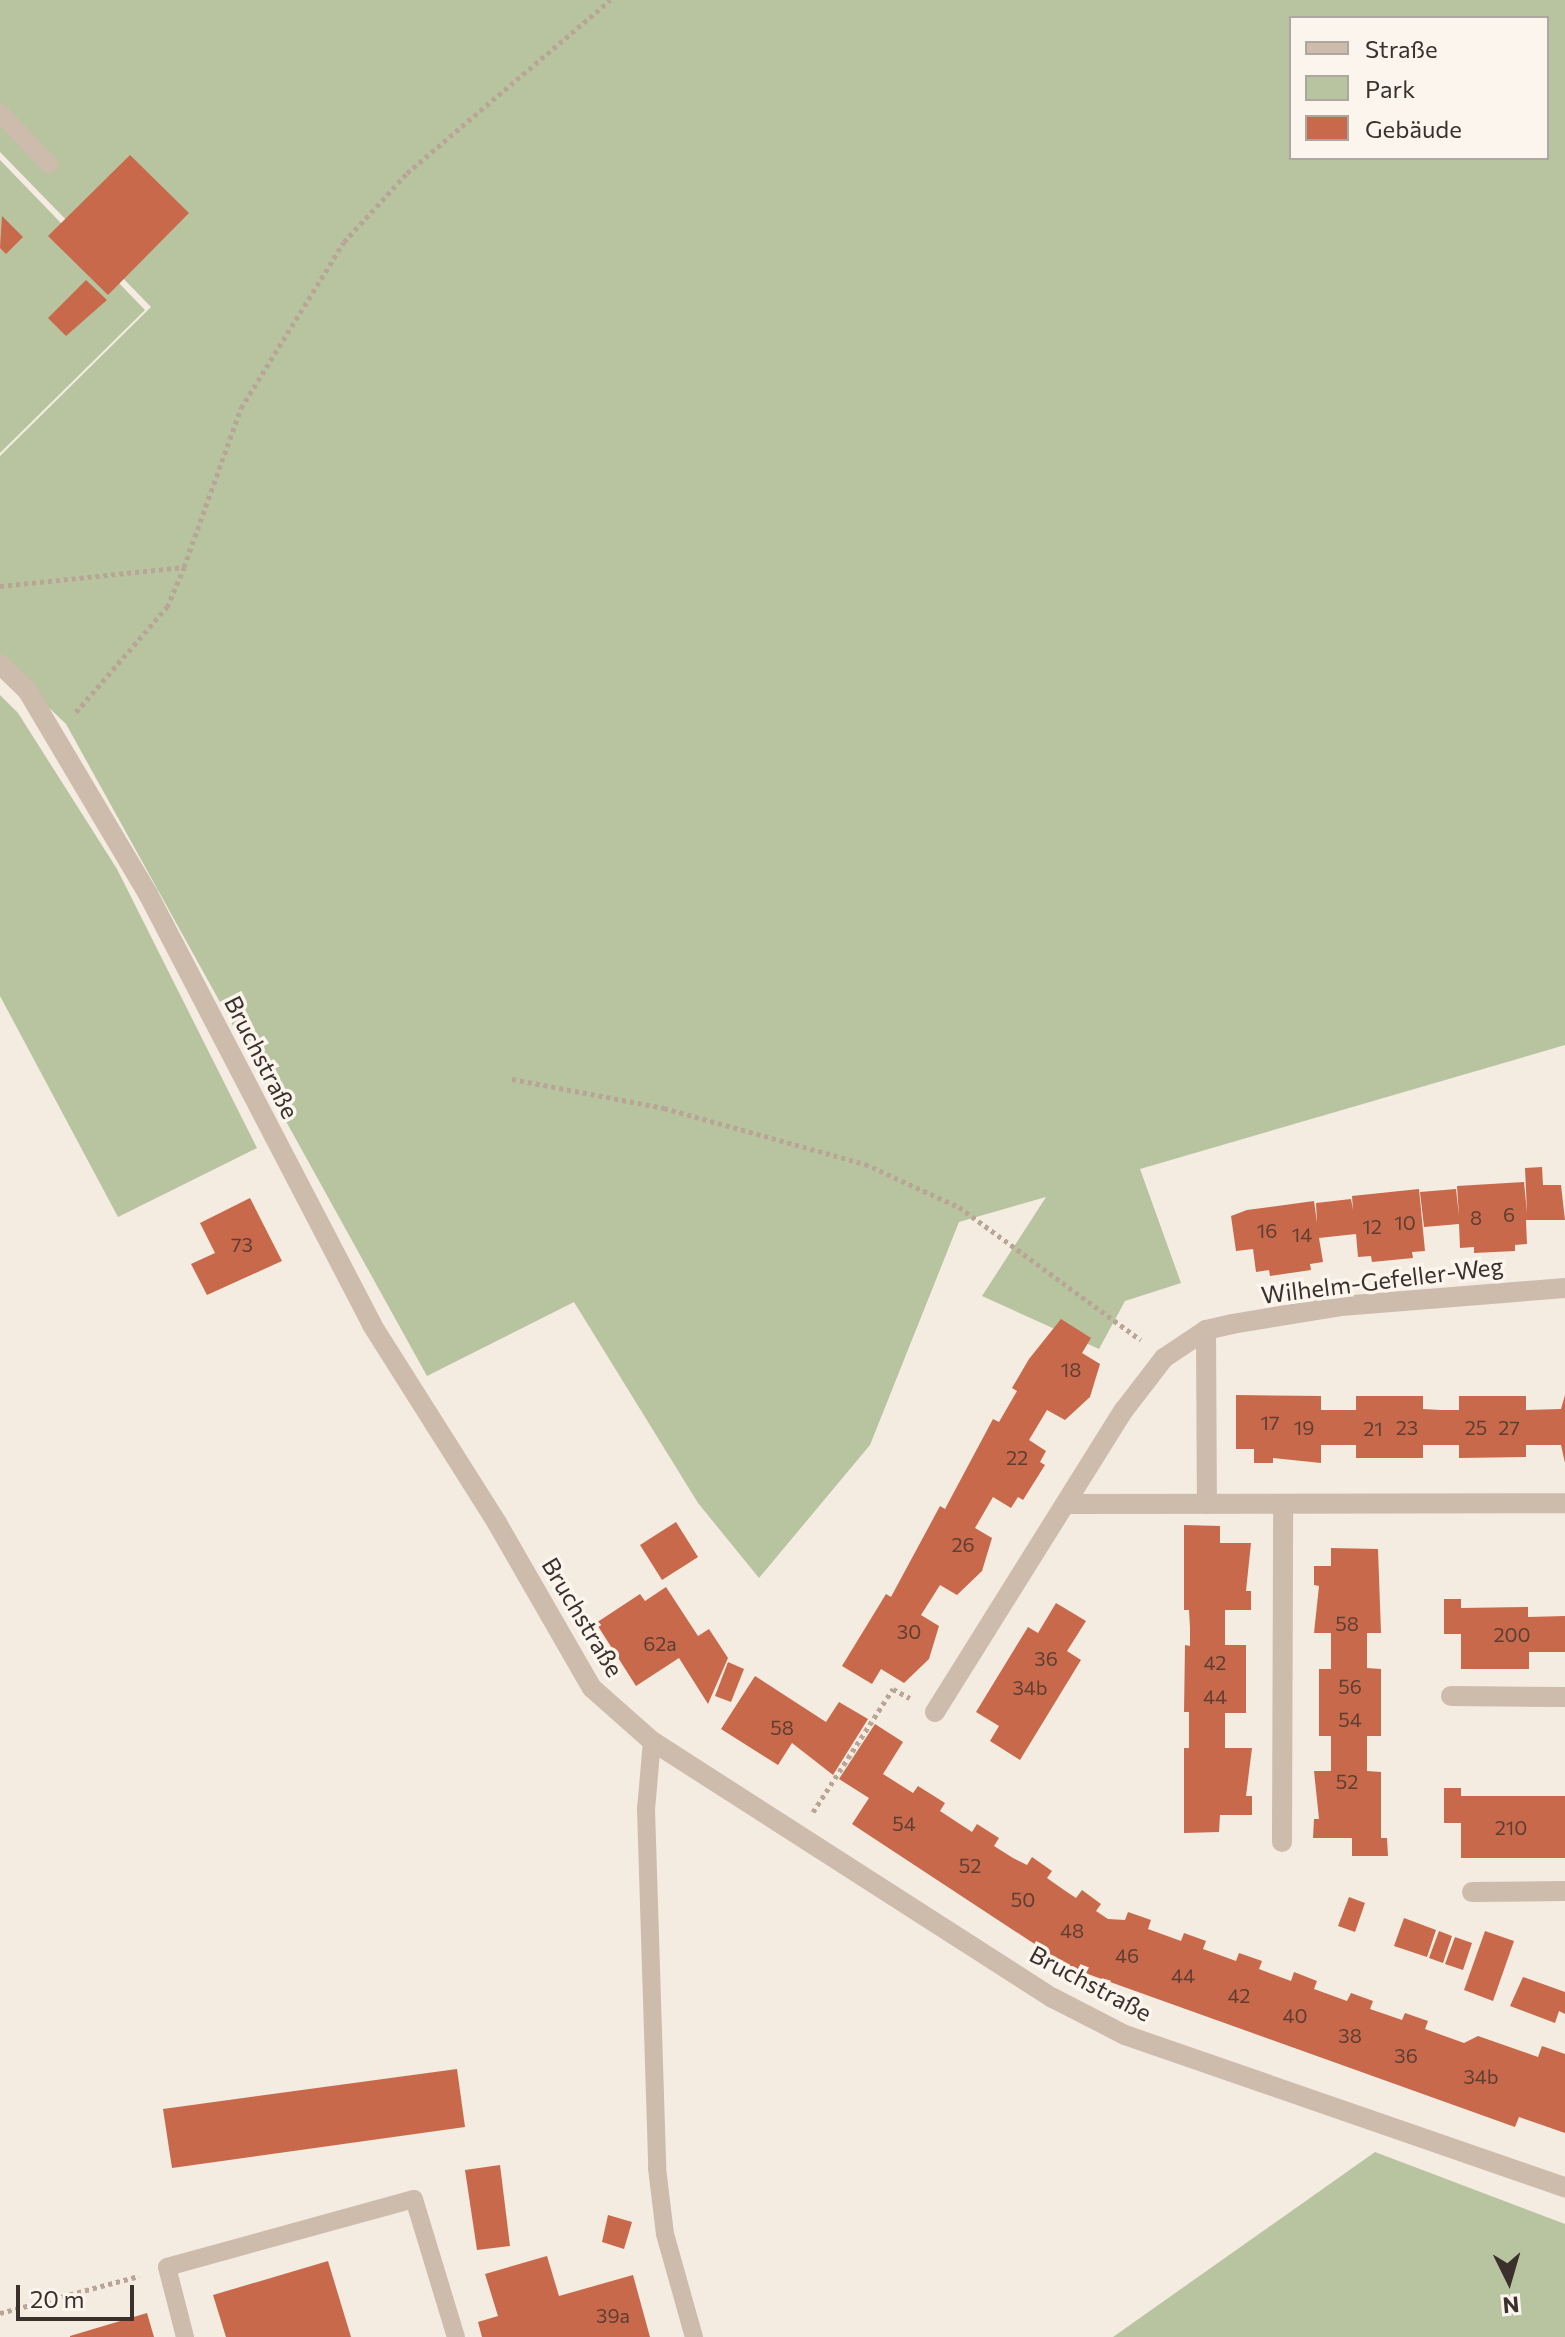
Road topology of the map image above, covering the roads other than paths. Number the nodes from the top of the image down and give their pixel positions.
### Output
1 (0, 113) edge
2 (49, 164) dead end
3 (0, 664) edge
4 (1565, 1288) edge
5 (1206, 1330) junction
6 (1565, 1503) edge
7 (1067, 1504) junction
8 (1207, 1504) junction
9 (1283, 1504) junction
10 (1451, 1696) dead end
11 (1565, 1697) edge
12 (935, 1712) road end
13 (652, 1741) junction
14 (1282, 1842) dead end
15 (1565, 1891) edge
16 (1472, 1892) dead end
17 (1565, 2187) edge
18 (185, 2337) edge
19 (456, 2337) edge
20 (694, 2337) edge

1 - 2 lane
3 - 13 street, Bruchstraße
4 - 5 street, Wilhelm-Gefeller-Weg
5 - 7 street, Wilhelm-Gefeller-Weg
5 - 8 street
6 - 9 street
7 - 8 street
7 - 12 street, Wilhelm-Gefeller-Weg
8 - 9 street
9 - 14 street
10 - 11 street
13 - 17 street, Bruchstraße
13 - 20 lane
15 - 16 street
18 - 19 lane

